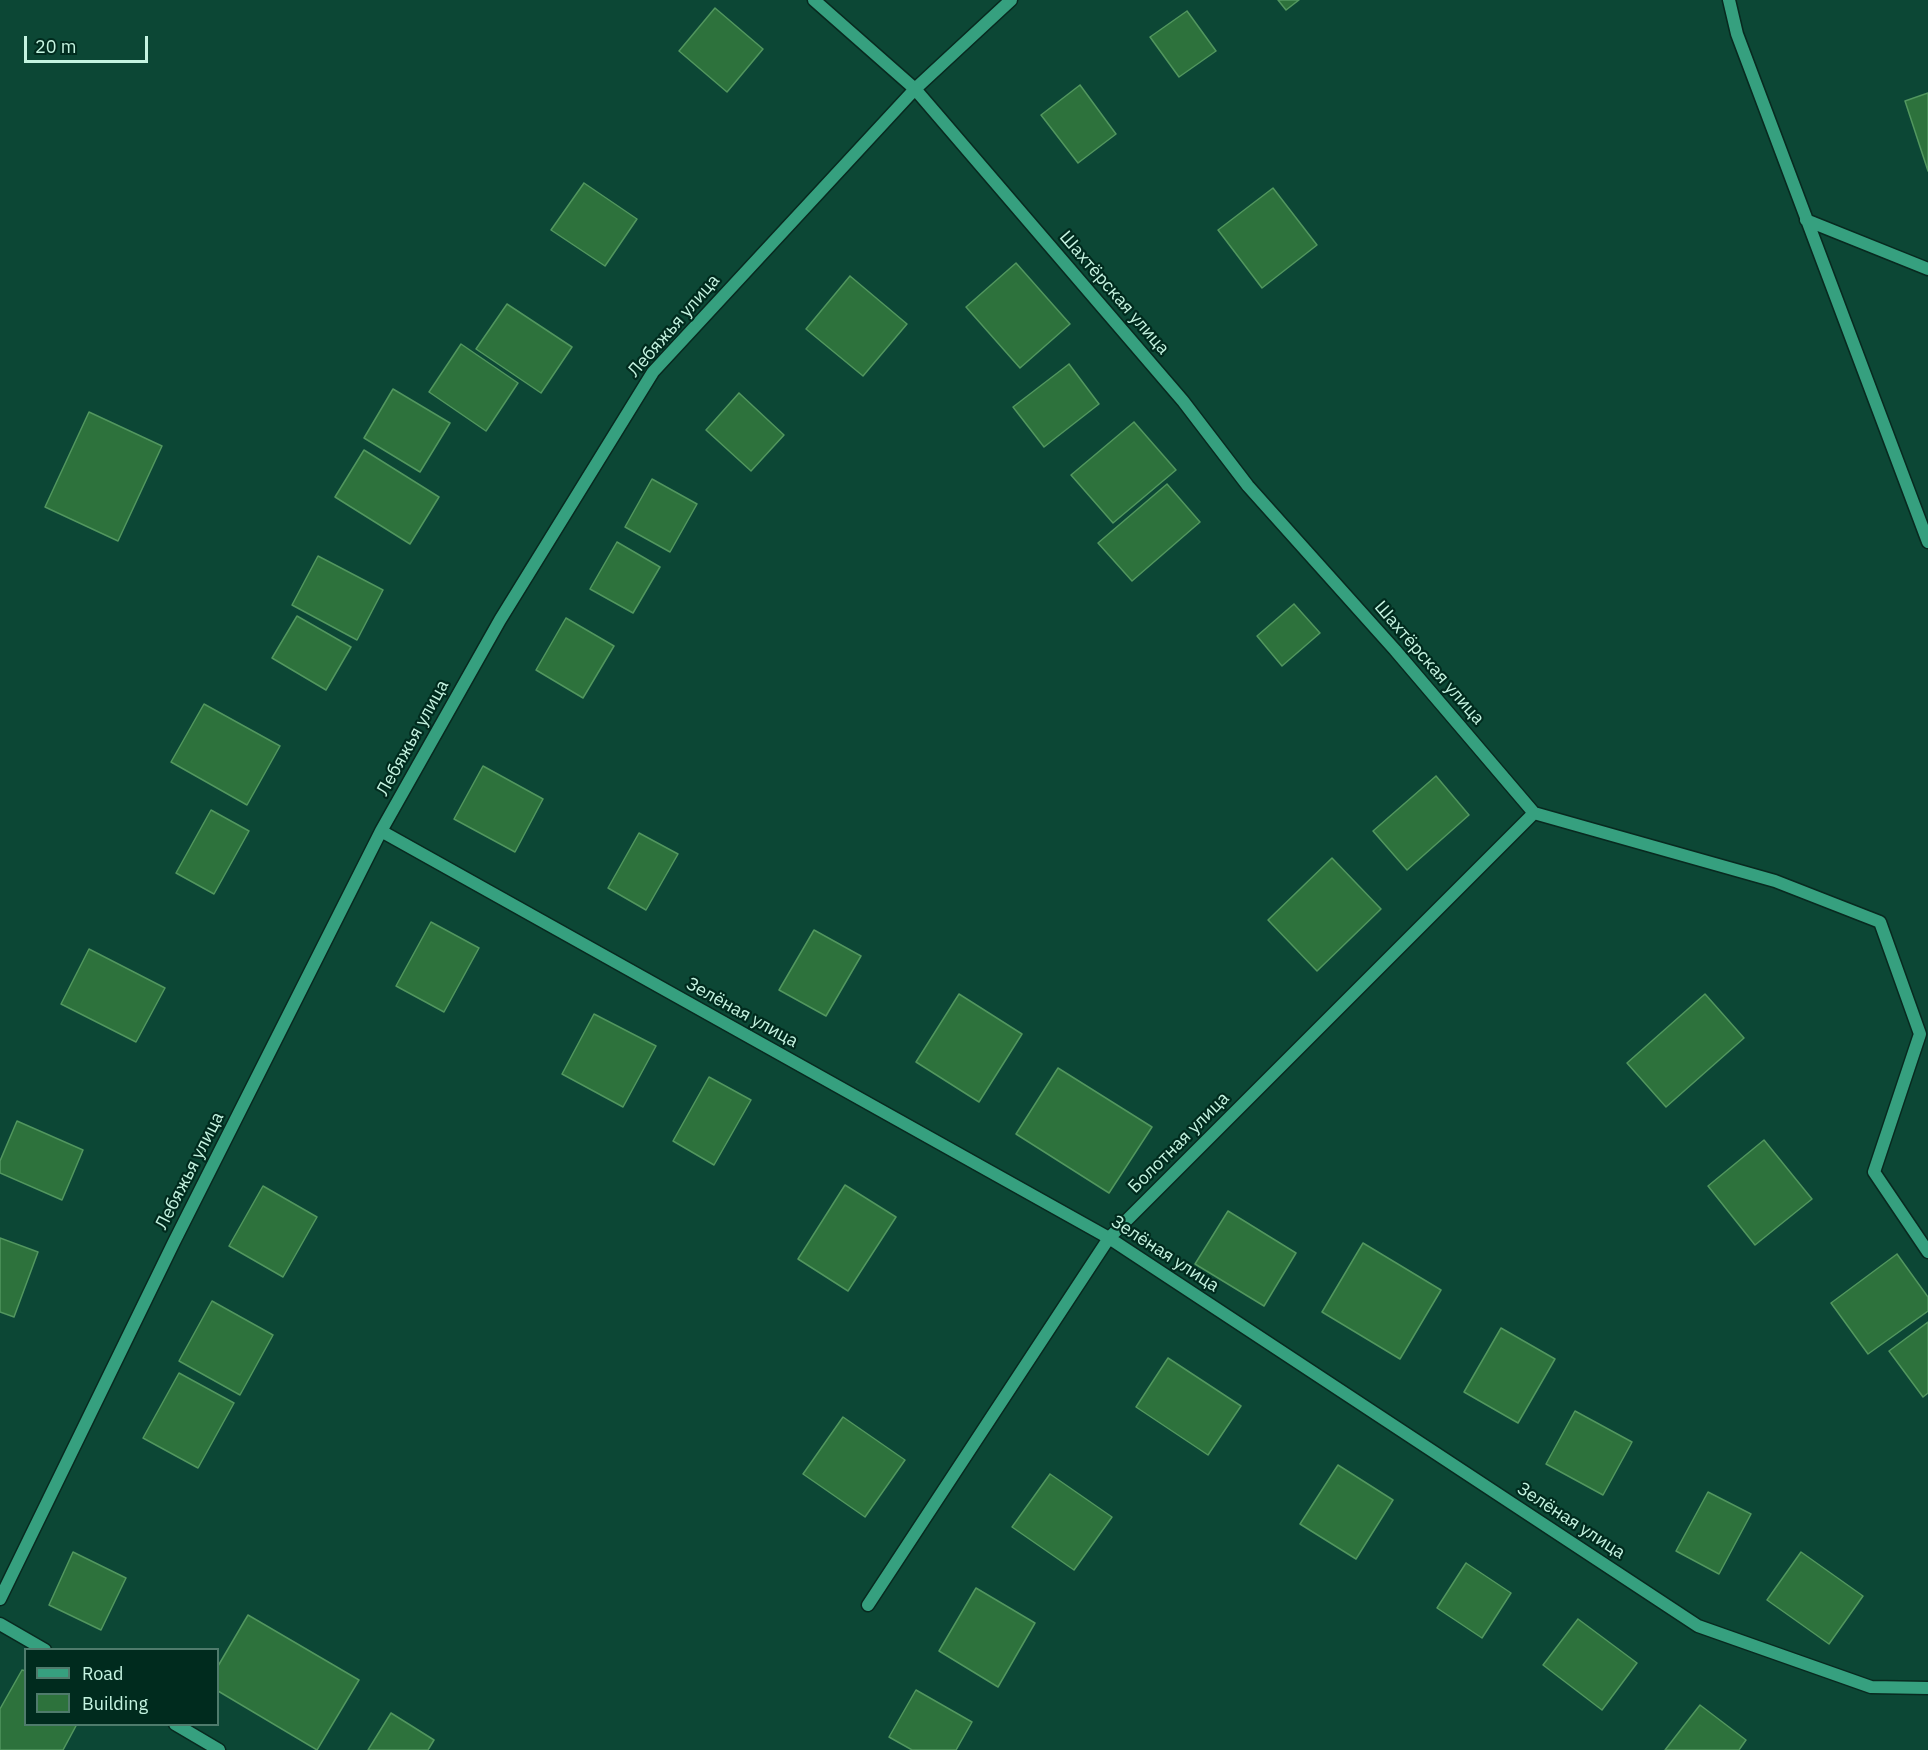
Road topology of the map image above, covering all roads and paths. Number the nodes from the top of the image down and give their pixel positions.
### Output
1 (814, 0) edge
2 (1011, 0) edge
3 (1729, 0) edge
4 (915, 89) junction
5 (1806, 220) junction
6 (1928, 269) edge
7 (1928, 542) edge
8 (1534, 813) junction
9 (381, 831) junction
10 (1109, 1238) junction
11 (1928, 1252) edge
12 (0, 1599) edge
13 (868, 1605) dead end
14 (0, 1624) edge
15 (42, 1648) edge
16 (1928, 1688) edge
17 (177, 1726) edge
18 (219, 1750) edge

1 - 4 street, Шахтёрская улица
2 - 4 street, Лебяжья улица
3 - 5 street
4 - 8 street, Шахтёрская улица
4 - 9 street, Лебяжья улица
5 - 6 street
5 - 7 street
8 - 10 street, Болотная улица
8 - 11 street
9 - 10 street, Зелёная улица
9 - 12 street, Лебяжья улица
10 - 13 street, Болотная улица
10 - 16 street, Зелёная улица
14 - 15 street
17 - 18 street

